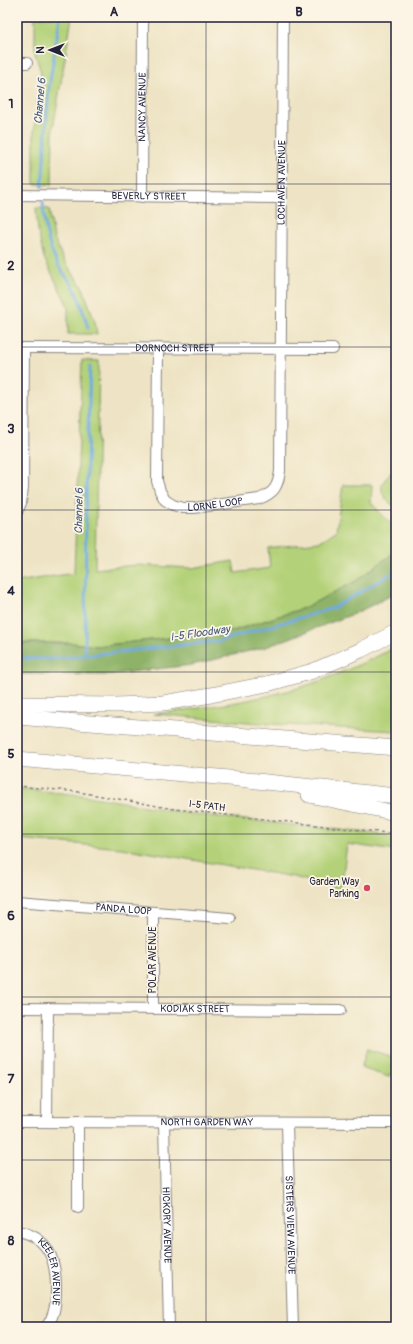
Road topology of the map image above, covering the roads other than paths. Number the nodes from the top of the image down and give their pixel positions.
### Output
1 (143, 17) edge
2 (283, 17) edge
3 (17, 195) edge
4 (142, 197) junction
5 (282, 198) junction
6 (21, 348) edge
7 (158, 348) junction
8 (282, 348) junction
9 (333, 349) dead end
10 (17, 512) edge
11 (396, 632) edge
12 (17, 704) edge
13 (17, 717) edge
14 (396, 748) edge
15 (17, 759) edge
16 (229, 778) junction
17 (396, 796) edge
18 (396, 813) edge
19 (17, 901) edge
20 (153, 913) junction
21 (230, 918) dead end
22 (17, 1008) edge
23 (48, 1008) junction
24 (153, 1008) junction
25 (341, 1010) dead end
26 (17, 1122) edge
27 (47, 1122) junction
28 (78, 1122) junction
29 (164, 1123) junction
30 (396, 1123) edge
31 (287, 1124) junction
32 (78, 1207) dead end
33 (17, 1231) edge
34 (46, 1327) edge
35 (169, 1327) edge
36 (293, 1327) edge

1 - 4 street, NANCY AVENUE
2 - 5 street, LOCHAVEN AVENUE
3 - 4 street, BEVERLY STREET
4 - 5 street, BEVERLY STREET
5 - 8 street, LOCHAVEN AVENUE
6 - 7 street, DORNOCH STREET
6 - 10 street
7 - 8 street, DORNOCH STREET
7 - 8 street, LORNE LOOP
8 - 9 street, DORNOCH STREET
11 - 12 highway
13 - 14 highway
15 - 16 highway
16 - 17 highway
16 - 18 highway
19 - 20 street, PANDA LOOP
20 - 21 street, PANDA LOOP
20 - 24 street, POLAR AVENUE
22 - 23 street, KODIAK STREET
23 - 24 street, KODIAK STREET
23 - 27 street
24 - 25 street, KODIAK STREET
26 - 27 street, NORTH GARDEN WAY
27 - 28 street, NORTH GARDEN WAY
28 - 29 street, NORTH GARDEN WAY
28 - 32 street
29 - 31 street, NORTH GARDEN WAY
29 - 35 street, HICKORY AVENUE
30 - 31 street, NORTH GARDEN WAY
31 - 36 street, SISTERS VIEW AVENUE
33 - 34 street, KEELER AVENUE

